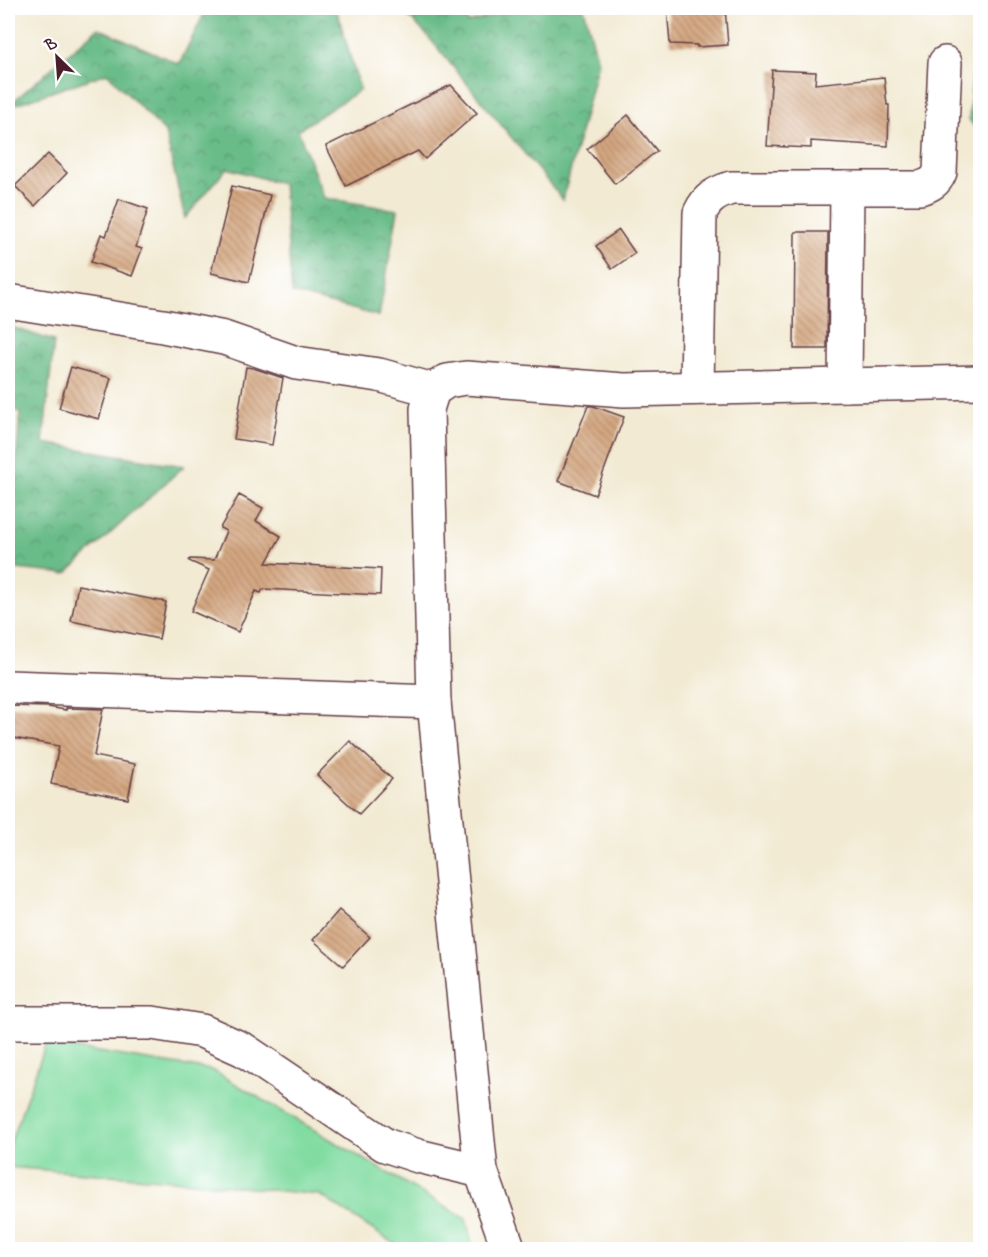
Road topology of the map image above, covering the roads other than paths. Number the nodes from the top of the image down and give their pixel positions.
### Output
1 (945, 63) dead end
2 (847, 188) junction
3 (8, 301) edge
4 (981, 382) edge
5 (845, 385) junction
6 (697, 388) junction
7 (433, 390) junction
8 (8, 687) edge
9 (434, 702) junction
10 (8, 1023) edge
11 (481, 1171) junction
12 (509, 1250) edge

1 - 2 street
2 - 5 street
2 - 6 street
3 - 7 street
4 - 5 street
5 - 6 street
6 - 7 street
7 - 9 street
8 - 9 street
9 - 11 street
10 - 11 street
11 - 12 street

